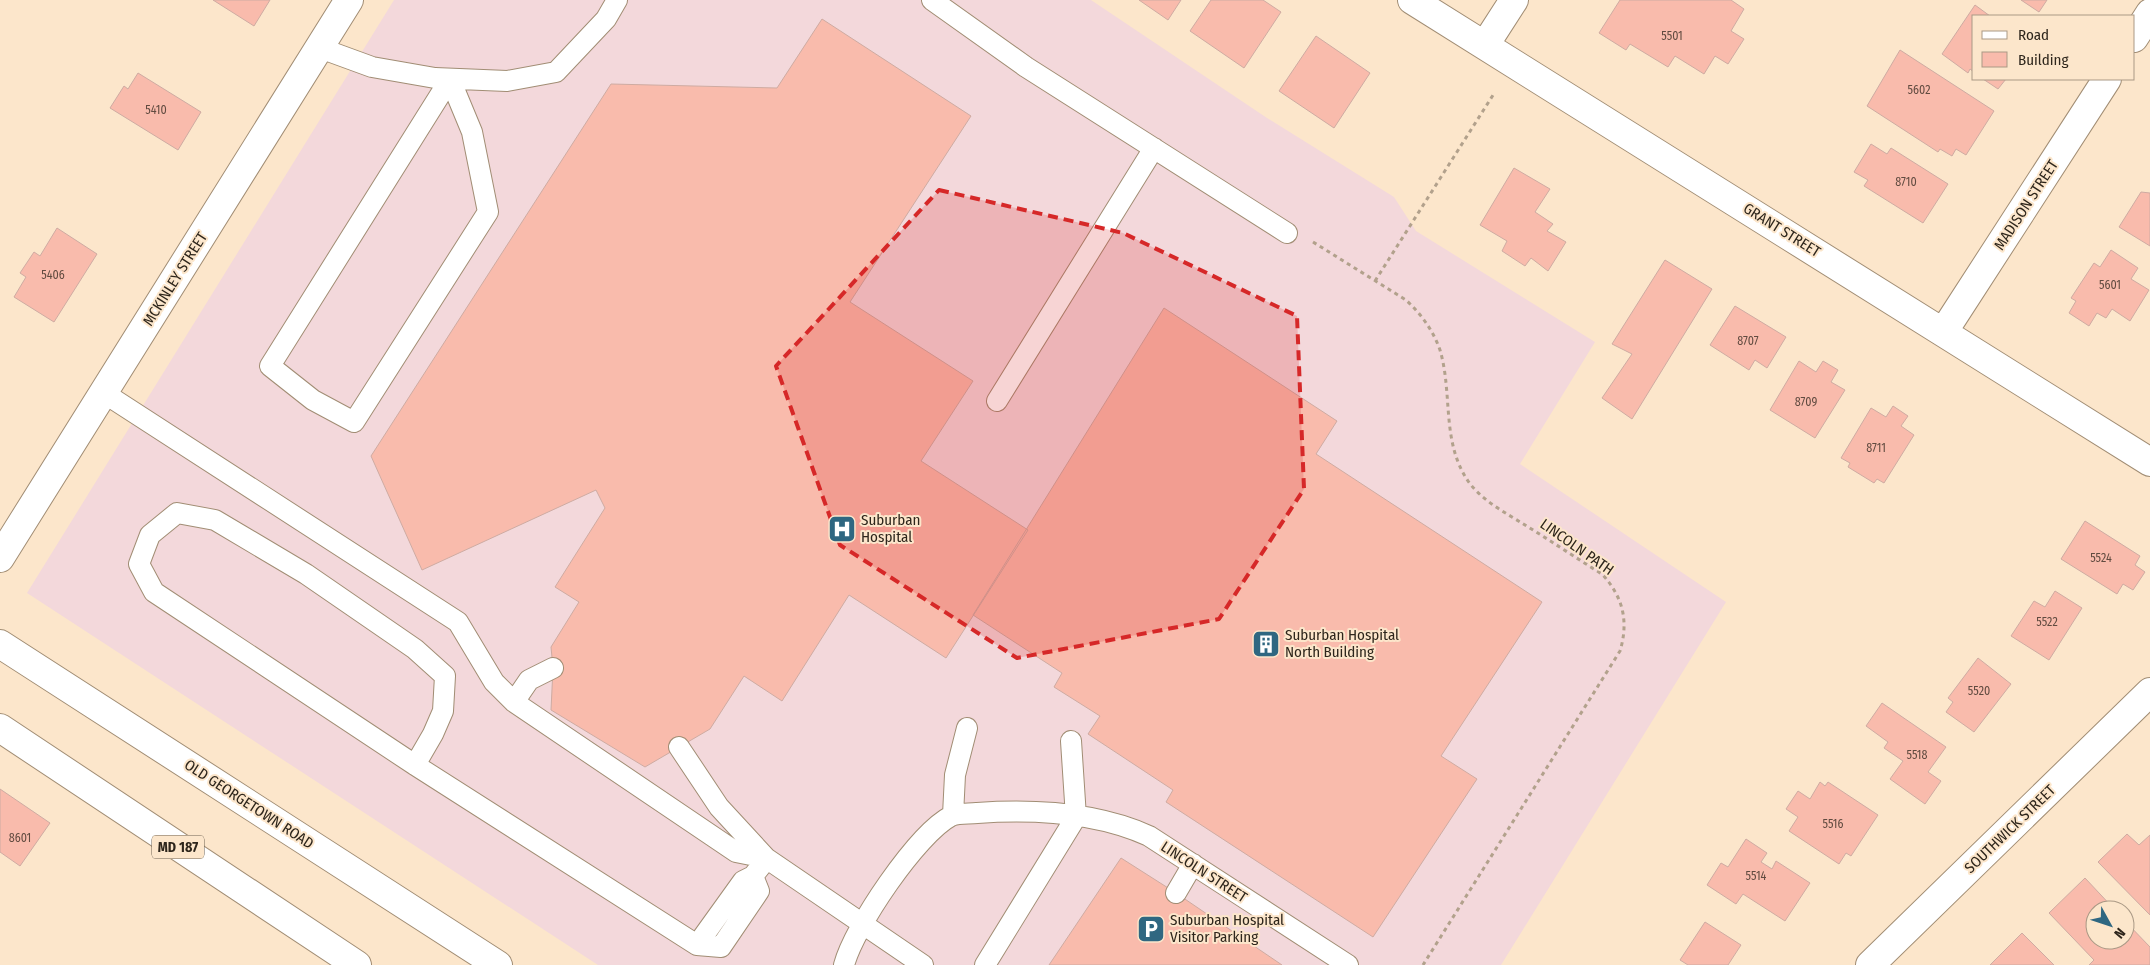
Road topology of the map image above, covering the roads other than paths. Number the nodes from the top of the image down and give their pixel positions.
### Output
1 (349, 0) edge
2 (618, 0) edge
3 (932, 0) edge
4 (1412, 0) edge
5 (1514, 0) edge
6 (2150, 13) edge
7 (2135, 36) edge
8 (1485, 46) junction
9 (320, 48) junction
10 (450, 79) junction
11 (2106, 80) edge
12 (1154, 148) junction
13 (1287, 233) road end
14 (1944, 331) junction
15 (104, 393) junction
16 (997, 401) dead end
17 (2150, 462) edge
18 (0, 558) edge
19 (0, 644) edge
20 (553, 668) dead end
21 (2150, 692) edge
22 (514, 702) junction
23 (0, 728) edge
24 (967, 728) dead end
25 (1071, 740) dead end
26 (679, 746) dead end
27 (415, 765) junction
28 (953, 815) junction
29 (1076, 817) junction
30 (766, 858) junction
31 (1193, 864) junction
32 (1176, 893) dead end
33 (862, 924) junction
34 (357, 965) edge
35 (498, 965) edge
36 (844, 965) edge
37 (922, 965) edge
38 (985, 965) edge
39 (1348, 965) edge
40 (1870, 965) edge

1 - 9 street, MCKINLEY STREET
2 - 10 lane
3 - 12 lane
4 - 8 street, GRANT STREET
5 - 8 street
6 - 7 street
8 - 14 street, GRANT STREET
9 - 10 lane
9 - 15 street, MCKINLEY STREET
10 - 10 lane
11 - 14 street, MADISON STREET
12 - 13 lane
12 - 16 lane
14 - 17 street, GRANT STREET
15 - 18 street, MCKINLEY STREET
15 - 22 lane
19 - 35 street, OLD GEORGETOWN ROAD
20 - 22 lane
21 - 40 street, SOUTHWICK STREET
22 - 30 lane
23 - 34 street, MD 187
24 - 28 lane
25 - 29 lane
26 - 30 lane
27 - 27 lane
27 - 30 lane
28 - 29 lane, LINCOLN STREET
28 - 33 lane
29 - 31 lane, LINCOLN STREET
29 - 38 lane
30 - 33 lane
31 - 32 lane
31 - 39 lane, LINCOLN STREET
33 - 36 lane
33 - 37 lane

